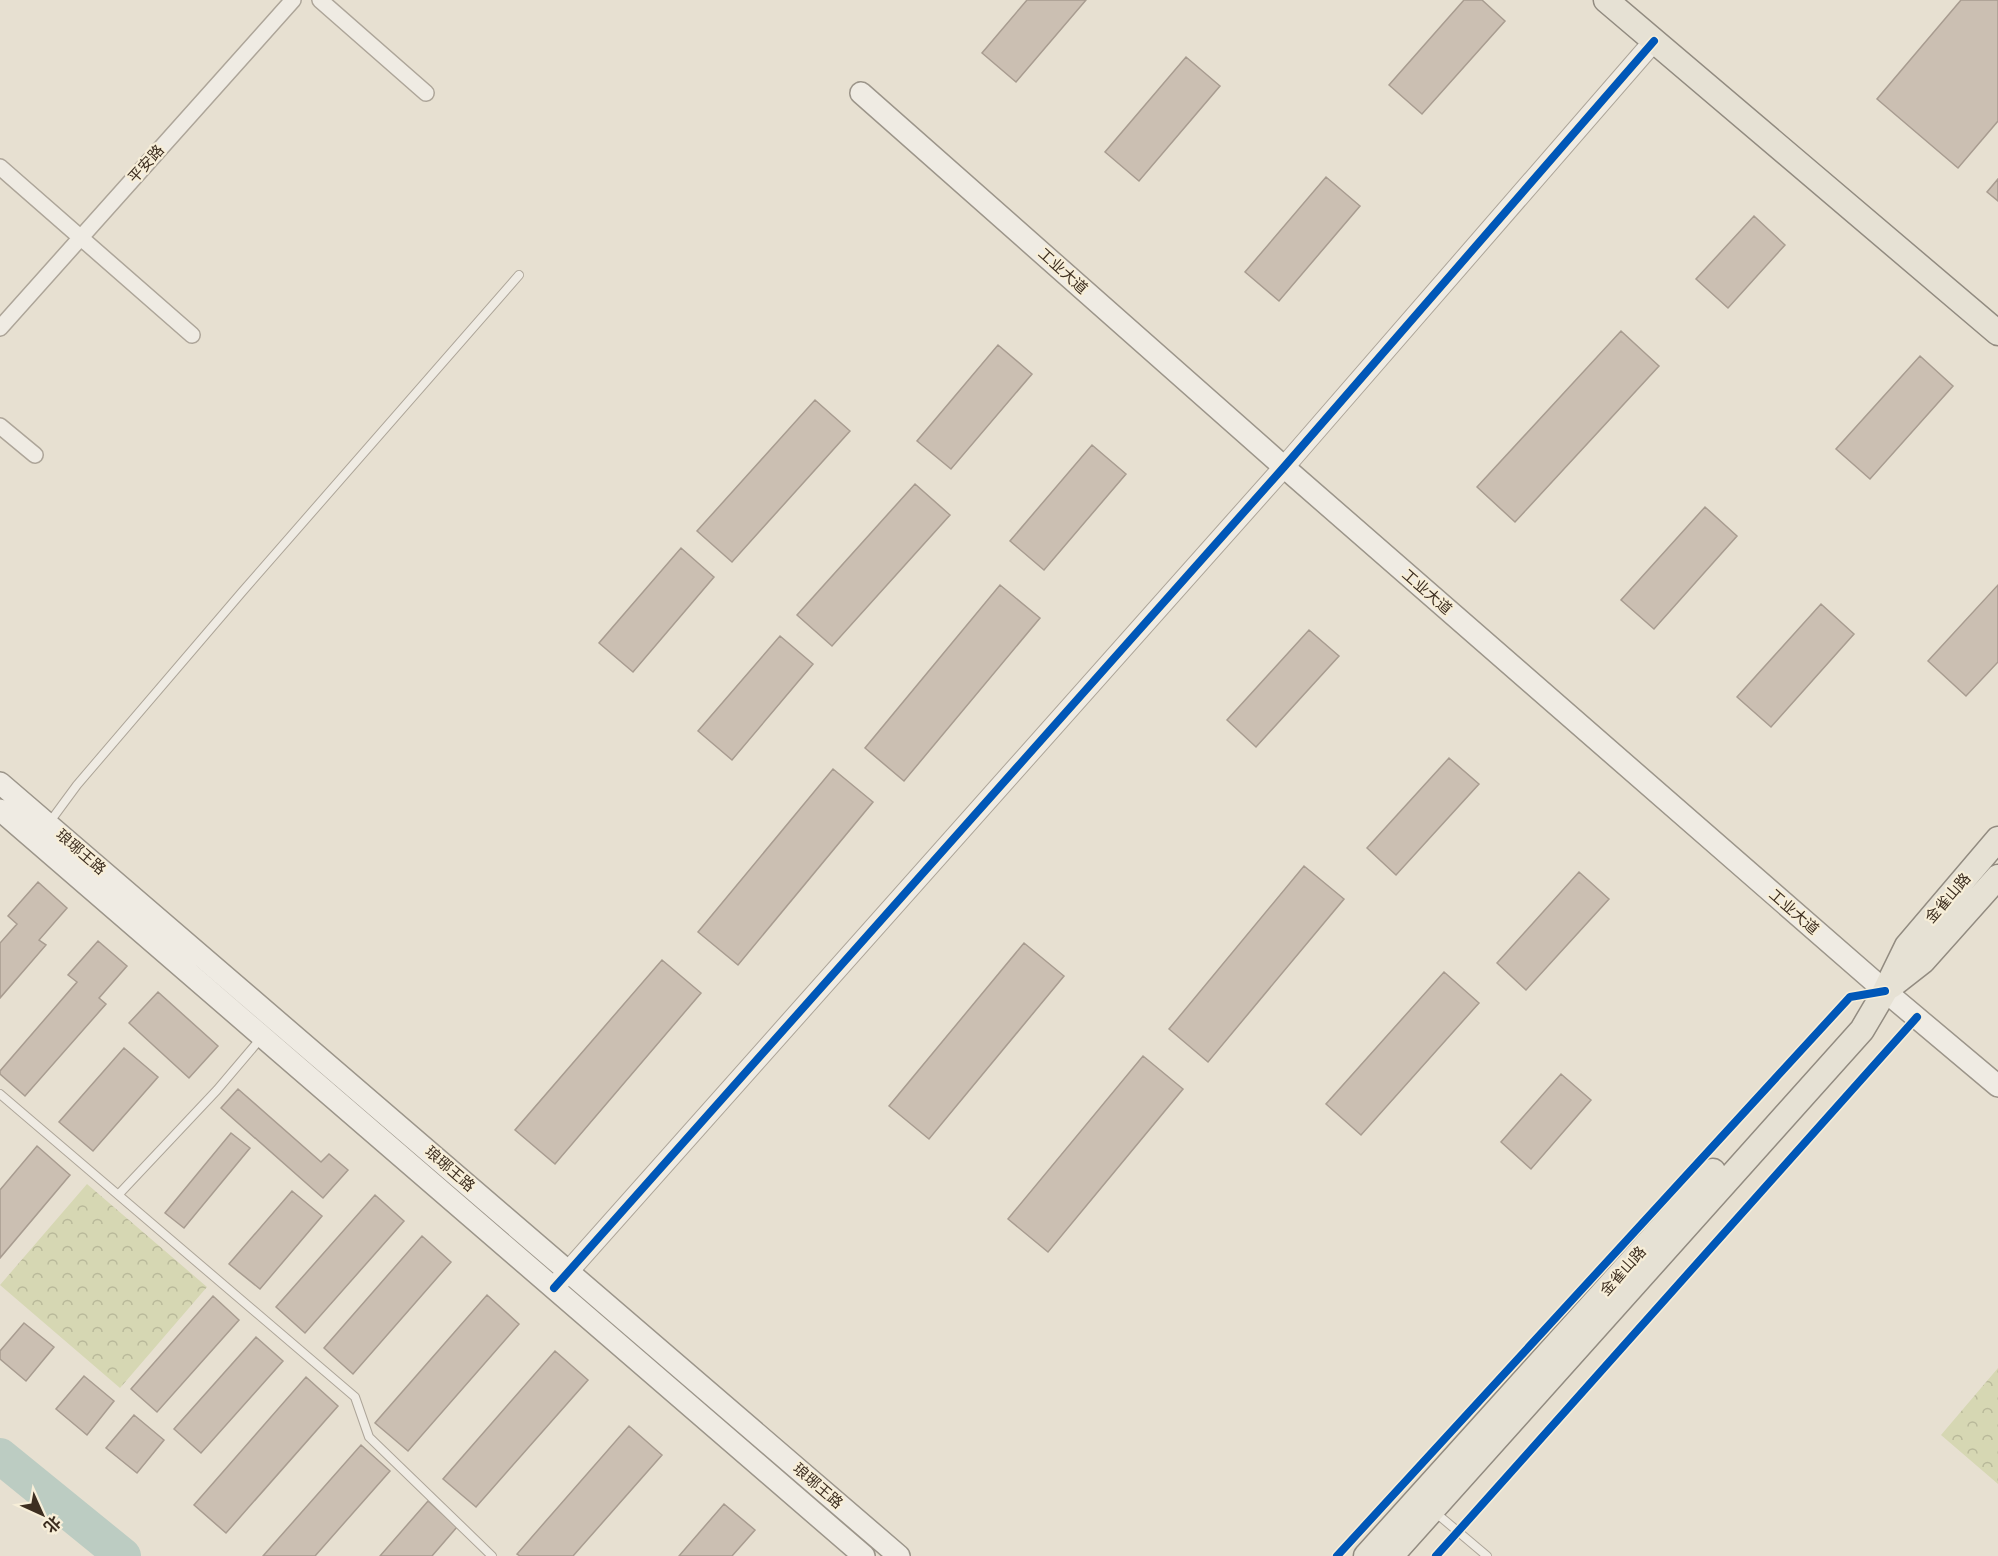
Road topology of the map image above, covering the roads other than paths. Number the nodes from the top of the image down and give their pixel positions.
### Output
1 (293, 0) edge
2 (320, 0) edge
3 (1606, 0) edge
4 (1654, 41) junction
5 (426, 93) dead end
6 (861, 93) dead end
7 (0, 167) edge
8 (81, 238) junction
9 (519, 275) dead end
10 (0, 328) edge
11 (1998, 333) edge
12 (192, 335) dead end
13 (0, 426) edge
14 (35, 455) dead end
15 (1284, 467) junction
16 (0, 783) edge
17 (0, 810) edge
18 (48, 824) junction
19 (1998, 840) edge
20 (1998, 877) edge
21 (1885, 991) junction
22 (276, 1019) junction
23 (262, 1036) junction
24 (1998, 1086) edge
25 (0, 1094) edge
26 (119, 1194) junction
27 (568, 1271) junction
28 (554, 1288) junction
29 (1432, 1510) junction
30 (492, 1556) edge
31 (864, 1556) edge
32 (899, 1556) edge
33 (1366, 1556) edge
34 (1390, 1556) edge
35 (1487, 1556) edge

1 - 8 street, 平安路
2 - 5 street
3 - 4 main road
4 - 11 main road
4 - 15 street
6 - 15 main road, 工业大道
7 - 8 street
8 - 10 street, 平安路
8 - 12 street
9 - 18 lane
13 - 14 street
15 - 21 main road, 工业大道
15 - 27 street
16 - 18 main road, 琅琊王路
17 - 23 main road, 琅琊王路
18 - 22 main road, 琅琊王路
19 - 21 main road, 金雀山路
20 - 21 main road, 金雀山路
21 - 24 main road, 工业大道
21 - 29 main road, 金雀山路
21 - 33 main road, 金雀山路
22 - 23 lane
22 - 27 main road, 琅琊王路
23 - 26 lane
23 - 28 main road, 琅琊王路
25 - 26 lane
26 - 30 lane
27 - 28 street
27 - 32 main road, 琅琊王路
28 - 31 main road, 琅琊王路
29 - 34 main road, 金雀山路
29 - 35 lane

